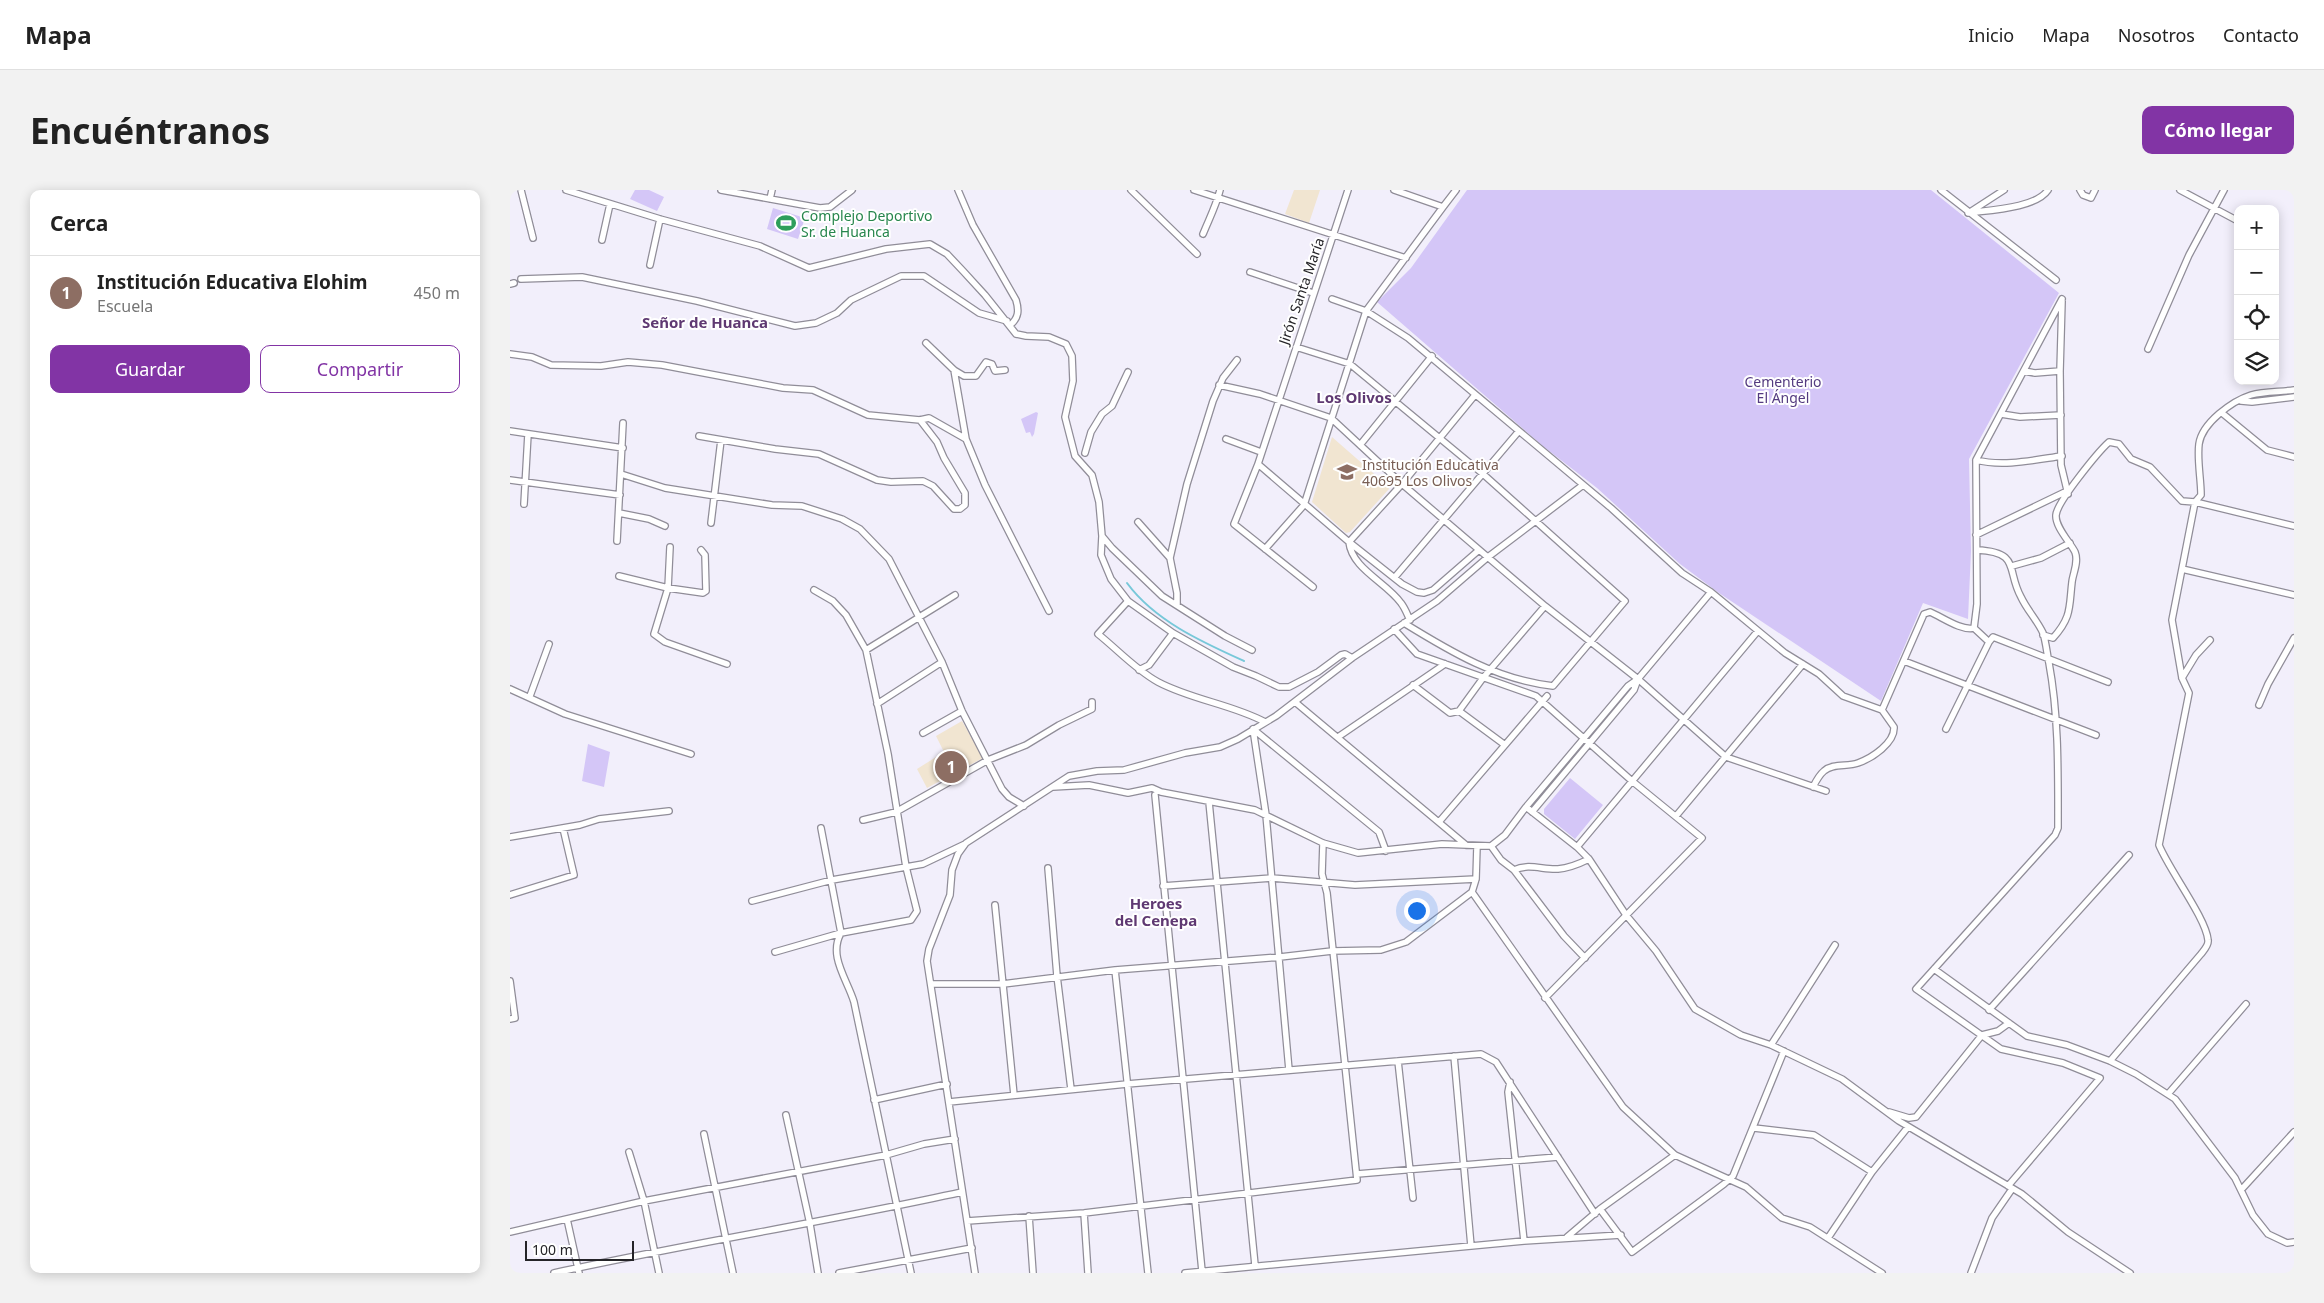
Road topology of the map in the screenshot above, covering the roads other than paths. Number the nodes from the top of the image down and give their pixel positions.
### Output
1 (521, 190) edge
2 (566, 190) edge
3 (721, 190) edge
4 (772, 190) edge
5 (852, 190) edge
6 (958, 190) edge
7 (1131, 190) edge
8 (1194, 190) edge
9 (1220, 190) edge
10 (1348, 190) edge
11 (1394, 190) edge
12 (1456, 190) edge
13 (1941, 190) edge
14 (2004, 190) edge
15 (2048, 190) edge
16 (2080, 190) edge
17 (2095, 190) edge
18 (2180, 190) edge
19 (2224, 190) edge
20 (770, 199) junction
21 (1218, 199) junction
22 (610, 204) junction
23 (1443, 207) junction
24 (2215, 209) junction
25 (1968, 213) junction
26 (660, 218) junction
27 (2234, 219) edge
28 (1203, 234) dead end
29 (1334, 234) junction
30 (533, 238) dead end
31 (602, 240) dead end
32 (1197, 254) dead end
33 (1406, 258) junction
34 (650, 265) dead end
35 (1250, 272) dead end
36 (521, 279) dead end
37 (2056, 280) dead end
38 (1313, 293) junction
39 (1332, 299) dead end
40 (1366, 311) junction
41 (1010, 323) junction
42 (926, 343) dead end
43 (1296, 347) junction
44 (2148, 349) dead end
45 (510, 354) edge
46 (1432, 356) junction
47 (1238, 360) dead end
48 (1350, 364) junction
49 (954, 370) junction
50 (1005, 370) dead end
51 (2024, 371) junction
52 (2060, 371) junction
53 (1128, 372) dead end
54 (1219, 385) junction
55 (2294, 390) edge
56 (1475, 395) junction
57 (2294, 397) edge
58 (1279, 401) junction
59 (1396, 401) junction
60 (2241, 401) junction
61 (2222, 413) junction
62 (2001, 414) junction
63 (2061, 415) junction
64 (1331, 418) junction
65 (920, 420) junction
66 (623, 423) dead end
67 (510, 431) edge
68 (1520, 431) junction
69 (528, 434) junction
70 (699, 436) dead end
71 (1439, 437) junction
72 (966, 439) junction
73 (1226, 439) dead end
74 (722, 440) junction
75 (1360, 445) junction
76 (622, 448) junction
77 (1261, 452) junction
78 (1085, 453) dead end
79 (2062, 456) junction
80 (2294, 457) edge
81 (1976, 460) junction
82 (1258, 464) junction
83 (621, 474) junction
84 (1483, 474) junction
85 (510, 480) edge
86 (525, 482) junction
87 (1402, 484) junction
88 (1583, 485) junction
89 (2067, 493) junction
90 (620, 495) junction
91 (715, 496) junction
92 (2195, 502) junction
93 (524, 504) dead end
94 (1304, 505) junction
95 (619, 512) junction
96 (1444, 519) junction
97 (1138, 522) dead end
98 (711, 523) dead end
99 (1535, 523) junction
100 (665, 526) dead end
101 (2294, 526) edge
102 (1976, 535) junction
103 (1102, 536) junction
104 (617, 541) dead end
105 (1349, 542) junction
106 (2070, 544) junction
107 (670, 547) dead end
108 (1265, 549) junction
109 (701, 550) dead end
110 (1479, 550) junction
111 (1977, 550) junction
112 (1488, 557) junction
113 (1170, 558) junction
114 (2012, 566) junction
115 (2182, 569) junction
116 (619, 576) dead end
117 (1395, 578) junction
118 (1313, 587) dead end
119 (668, 588) junction
120 (814, 590) dead end
121 (1711, 592) junction
122 (955, 595) dead end
123 (2294, 595) edge
124 (1128, 601) junction
125 (1177, 605) junction
126 (1545, 606) junction
127 (1049, 611) dead end
128 (918, 616) junction
129 (1407, 622) junction
130 (1974, 628) junction
131 (1395, 629) junction
132 (1757, 632) junction
133 (1173, 633) junction
134 (2044, 634) junction
135 (2294, 638) edge
136 (2210, 640) dead end
137 (1591, 641) junction
138 (1989, 642) junction
139 (549, 644) dead end
140 (866, 650) junction
141 (1252, 650) dead end
142 (1352, 658) junction
143 (2048, 658) junction
144 (1904, 661) junction
145 (942, 662) junction
146 (727, 664) dead end
147 (1445, 664) junction
148 (1803, 664) junction
149 (1139, 670) junction
150 (1490, 671) junction
151 (1483, 678) junction
152 (2182, 678) junction
153 (1638, 679) junction
154 (2108, 682) dead end
155 (1413, 685) junction
156 (1968, 686) junction
157 (510, 689) edge
158 (530, 696) junction
159 (1546, 696) dead end
160 (1092, 702) dead end
161 (1295, 702) junction
162 (1542, 702) junction
163 (877, 704) junction
164 (2259, 705) dead end
165 (1459, 710) junction
166 (1882, 710) junction
167 (962, 711) junction
168 (2055, 720) junction
169 (1684, 721) junction
170 (1266, 722) junction
171 (1253, 729) junction
172 (1946, 729) dead end
173 (923, 732) dead end
174 (2096, 735) dead end
175 (1338, 737) junction
176 (1584, 738) junction
177 (1505, 744) junction
178 (1590, 744) junction
179 (691, 754) dead end
180 (1726, 757) junction
181 (988, 760) junction
182 (1632, 781) junction
183 (1051, 787) junction
184 (1812, 787) junction
185 (1826, 791) dead end
186 (1154, 795) dead end
187 (1209, 802) junction
188 (1024, 806) junction
189 (1526, 807) junction
190 (669, 811) dead end
191 (896, 812) junction
192 (1532, 812) junction
193 (1266, 815) junction
194 (1676, 816) junction
195 (863, 820) dead end
196 (1439, 822) junction
197 (563, 828) junction
198 (821, 828) dead end
199 (510, 837) edge
200 (1323, 842) junction
201 (966, 843) junction
202 (1466, 846) junction
203 (1477, 846) junction
204 (1491, 846) junction
205 (1577, 847) junction
206 (1386, 851) junction
207 (2130, 855) dead end
208 (1589, 859) junction
209 (906, 867) junction
210 (1048, 868) dead end
211 (1514, 870) junction
212 (1272, 878) junction
213 (1476, 879) junction
214 (832, 880) junction
215 (1217, 882) junction
216 (1325, 883) junction
217 (1163, 886) junction
218 (1472, 892) junction
219 (510, 895) edge
220 (752, 901) dead end
221 (995, 905) dead end
222 (1626, 915) junction
223 (841, 933) junction
224 (1835, 945) dead end
225 (1332, 951) junction
226 (775, 952) dead end
227 (1280, 957) junction
228 (1584, 958) junction
229 (1225, 960) junction
230 (1171, 965) junction
231 (1934, 969) junction
232 (1115, 970) junction
233 (1057, 976) junction
234 (510, 981) edge
235 (932, 984) junction
236 (1003, 984) junction
237 (1546, 998) junction
238 (2246, 1004) dead end
239 (1989, 1010) junction
240 (510, 1019) edge
241 (2009, 1023) junction
242 (1982, 1035) junction
243 (1771, 1045) junction
244 (1784, 1051) junction
245 (1454, 1056) junction
246 (1398, 1061) junction
247 (2110, 1061) junction
248 (1345, 1065) junction
249 (1289, 1070) junction
250 (1236, 1075) junction
251 (1183, 1079) junction
252 (1510, 1082) junction
253 (947, 1084) junction
254 (1127, 1084) junction
255 (1071, 1089) junction
256 (2168, 1094) junction
257 (1014, 1095) junction
258 (874, 1100) junction
259 (950, 1102) junction
260 (1886, 1112) junction
261 (786, 1115) dead end
262 (1908, 1127) junction
263 (1754, 1128) junction
264 (2294, 1132) edge
265 (704, 1134) dead end
266 (955, 1139) junction
267 (629, 1152) dead end
268 (886, 1155) junction
269 (1675, 1155) junction
270 (1558, 1157) junction
271 (1515, 1160) junction
272 (1464, 1165) junction
273 (1409, 1169) junction
274 (798, 1170) junction
275 (1872, 1172) junction
276 (1357, 1174) junction
277 (1730, 1179) junction
278 (2010, 1187) junction
279 (715, 1188) junction
280 (2241, 1190) junction
281 (962, 1192) junction
282 (1248, 1193) junction
283 (1413, 1198) dead end
284 (1195, 1200) junction
285 (644, 1202) junction
286 (896, 1206) junction
287 (1141, 1206) junction
288 (1600, 1209) junction
289 (1084, 1213) junction
290 (1595, 1214) junction
291 (1029, 1216) junction
292 (567, 1219) junction
293 (967, 1221) junction
294 (810, 1224) junction
295 (510, 1232) edge
296 (1621, 1236) junction
297 (1566, 1237) junction
298 (726, 1238) junction
299 (1828, 1238) junction
300 (1524, 1241) junction
301 (2294, 1242) edge
302 (1471, 1246) junction
303 (972, 1248) junction
304 (654, 1252) junction
305 (908, 1261) junction
306 (1252, 1266) junction
307 (578, 1270) edge
308 (1202, 1271) junction
309 (554, 1273) edge
310 (659, 1273) edge
311 (733, 1273) edge
312 (818, 1273) edge
313 (839, 1273) edge
314 (911, 1273) edge
315 (975, 1273) edge
316 (1033, 1273) edge
317 (1088, 1273) edge
318 (1148, 1273) edge
319 (1185, 1273) edge
320 (1243, 1273) edge
321 (1882, 1273) edge
322 (1971, 1273) edge
323 (2130, 1273) edge

1 - 30 street
2 - 22 street
3 - 20 street
4 - 20 street
5 - 20 street
6 - 41 street
7 - 32 street
8 - 21 street
9 - 21 street
10 - 29 street, Jirón Santa María
11 - 23 street
12 - 23 street
13 - 25 street
14 - 25 street
15 - 25 street
16 - 17 street
18 - 24 street
19 - 24 street
21 - 28 street
21 - 29 street
22 - 26 street
22 - 31 street
23 - 33 street
24 - 27 street
24 - 44 street
25 - 37 street
26 - 34 street
26 - 41 street
29 - 33 street
29 - 38 street, Jirón Santa María
33 - 40 street
35 - 38 street
36 - 41 street
38 - 43 street, Jirón Santa María
39 - 40 street
40 - 46 street
40 - 48 street
41 - 103 street
42 - 49 street
43 - 48 street
43 - 58 street, Jirón Santa María
45 - 65 street
46 - 56 street
46 - 59 street
47 - 54 street
48 - 59 street
48 - 64 street
49 - 50 street
49 - 72 street
51 - 52 street
51 - 52 street
51 - 62 street
52 - 63 street
53 - 78 street
54 - 58 street
54 - 113 street
55 - 60 street
56 - 68 street
56 - 71 street
57 - 60 street
58 - 64 street
58 - 77 street, Jirón Santa María
59 - 71 street
59 - 75 street
60 - 61 street
61 - 80 street
61 - 92 street
62 - 63 street
62 - 81 street
63 - 79 street
64 - 75 street
64 - 94 street
65 - 72 street
65 - 74 street
66 - 76 street
67 - 69 street
68 - 84 street
68 - 88 street
69 - 76 street
69 - 86 street
70 - 74 street
71 - 84 street
71 - 87 street
72 - 127 street
73 - 77 street
74 - 91 street
75 - 87 street
76 - 83 street
77 - 82 street, Jirón Santa María
79 - 81 street
79 - 89 street
81 - 102 street
82 - 94 street
82 - 108 street, Jirón Santa María
83 - 90 street
83 - 91 street
84 - 96 street
84 - 99 street
85 - 86 street
86 - 90 street
86 - 93 street
87 - 96 street
87 - 105 street
88 - 99 street
88 - 121 street
89 - 92 street
89 - 102 street
89 - 106 street
90 - 95 street
91 - 98 street
91 - 128 street
92 - 101 street
92 - 115 street
94 - 105 street
94 - 108 street
95 - 100 street
95 - 104 street
96 - 110 street
96 - 117 street
97 - 113 street
99 - 112 street
99 - 137 street
102 - 111 street
103 - 124 street
103 - 125 street
105 - 117 street
105 - 129 street
106 - 114 street
106 - 134 street
107 - 119 street
108 - 118 street
109 - 119 street
110 - 112 street
110 - 117 street
111 - 114 street
111 - 130 street
112 - 126 street
112 - 129 street
113 - 125 street
114 - 134 street
115 - 123 street
115 - 152 street
116 - 119 street
119 - 146 street
120 - 140 street
121 - 132 street
121 - 153 street
122 - 128 street
124 - 133 street
124 - 149 street
125 - 141 street
126 - 137 street
126 - 150 street
128 - 140 street
128 - 145 street
129 - 131 street
129 - 150 street
130 - 138 street
130 - 144 street
131 - 142 street
131 - 147 street
132 - 148 street
132 - 169 street
133 - 142 street
133 - 149 street
134 - 143 street
135 - 164 street
136 - 152 street
137 - 150 street
137 - 153 street
138 - 143 street
138 - 156 street
139 - 158 street
140 - 163 street
142 - 161 street
143 - 154 street
143 - 168 street
144 - 156 street
144 - 166 street
145 - 163 street
145 - 167 street
147 - 151 street
147 - 155 street
148 - 166 street
148 - 180 street
149 - 170 street
150 - 151 street
151 - 162 street
151 - 165 street
152 - 247 street
153 - 169 street
153 - 176 street
153 - 178 street
155 - 165 street
155 - 175 street
156 - 168 street
156 - 172 street
157 - 158 street
158 - 179 street
159 - 162 street
160 - 181 street
161 - 170 street
161 - 175 street
162 - 176 street
162 - 177 street
163 - 191 street
165 - 177 street
166 - 184 street
167 - 173 street
167 - 181 street
168 - 174 street
168 - 231 street
169 - 180 street
169 - 182 street
170 - 171 street
171 - 183 street
171 - 193 street
171 - 206 street
175 - 196 street
176 - 178 street
176 - 189 street
177 - 196 street
178 - 182 street
178 - 192 street
180 - 184 street
180 - 194 street
181 - 188 street
181 - 191 street
182 - 194 street
182 - 205 street
183 - 187 street
183 - 188 street
184 - 185 street
186 - 217 street
187 - 193 street
187 - 215 street
188 - 201 street
189 - 192 street
189 - 204 street
190 - 197 street
191 - 195 street
191 - 209 street
192 - 205 street
193 - 200 street
193 - 212 street
194 - 222 street
196 - 202 street
197 - 199 street
197 - 219 street
198 - 214 street
200 - 206 street
200 - 216 street
201 - 209 street
201 - 235 street
202 - 203 street
202 - 206 street
203 - 204 street
203 - 213 street
204 - 211 street
205 - 208 street
207 - 239 street
208 - 211 street
208 - 222 street
209 - 214 street
209 - 223 street
210 - 233 street
211 - 228 street
212 - 215 street
212 - 216 street
212 - 227 street
213 - 216 street
213 - 218 street
214 - 220 street
214 - 223 street
215 - 217 street
215 - 229 street
216 - 225 street
217 - 230 street
218 - 225 street
218 - 237 street
221 - 236 street
222 - 228 street
222 - 243 street
223 - 226 street
223 - 258 street
224 - 243 street
225 - 227 street
225 - 248 street
227 - 229 street
227 - 249 street
228 - 237 street
229 - 230 street
229 - 250 street
230 - 232 street
230 - 251 street
231 - 239 street
231 - 242 street
232 - 233 street
232 - 254 street
233 - 236 street
233 - 255 street
234 - 240 street
235 - 236 street
235 - 253 street
236 - 257 street
237 - 269 street
238 - 256 street
239 - 241 street
241 - 242 street
241 - 247 street
242 - 260 street
242 - 278 street
243 - 244 street
244 - 260 street
244 - 263 street
245 - 246 street
245 - 252 street
245 - 272 street
246 - 248 street
246 - 273 street
247 - 256 street
248 - 249 street
248 - 276 street
249 - 250 street
250 - 251 street
250 - 282 street
251 - 254 street
251 - 284 street
252 - 270 street
252 - 271 street
253 - 258 street
253 - 259 street
254 - 255 street
254 - 287 street
255 - 257 street
256 - 280 street
257 - 259 street
258 - 268 street
259 - 266 street
260 - 262 street
261 - 274 street
262 - 275 street
262 - 278 street
263 - 275 street
263 - 277 street
264 - 280 street
265 - 279 street
266 - 268 street
266 - 281 street
267 - 285 street
268 - 274 street
268 - 286 street
269 - 277 street
269 - 288 street
270 - 271 street
270 - 290 street
271 - 272 street
271 - 300 street
272 - 273 street
272 - 302 street
273 - 276 street
273 - 283 street
274 - 279 street
274 - 294 street
275 - 299 street
276 - 282 street
277 - 296 street
277 - 299 street
278 - 322 street
278 - 323 street
279 - 285 street
279 - 298 street
280 - 301 street
281 - 286 street
281 - 293 street
282 - 284 street
282 - 306 street
284 - 287 street
284 - 308 street
285 - 292 street
285 - 304 street
286 - 294 street
286 - 305 street
287 - 289 street
287 - 318 street
288 - 290 street
288 - 296 street
289 - 291 street
289 - 317 street
290 - 297 street
291 - 293 street
291 - 316 street
292 - 295 street
292 - 307 street
293 - 303 street
294 - 298 street
294 - 312 street
296 - 297 street
297 - 300 street
298 - 304 street
298 - 311 street
299 - 321 street
300 - 302 street
302 - 306 street
303 - 305 street
303 - 315 street
304 - 307 street
304 - 310 street
305 - 313 street
305 - 314 street
306 - 308 street
306 - 320 street
307 - 309 street
308 - 319 street

